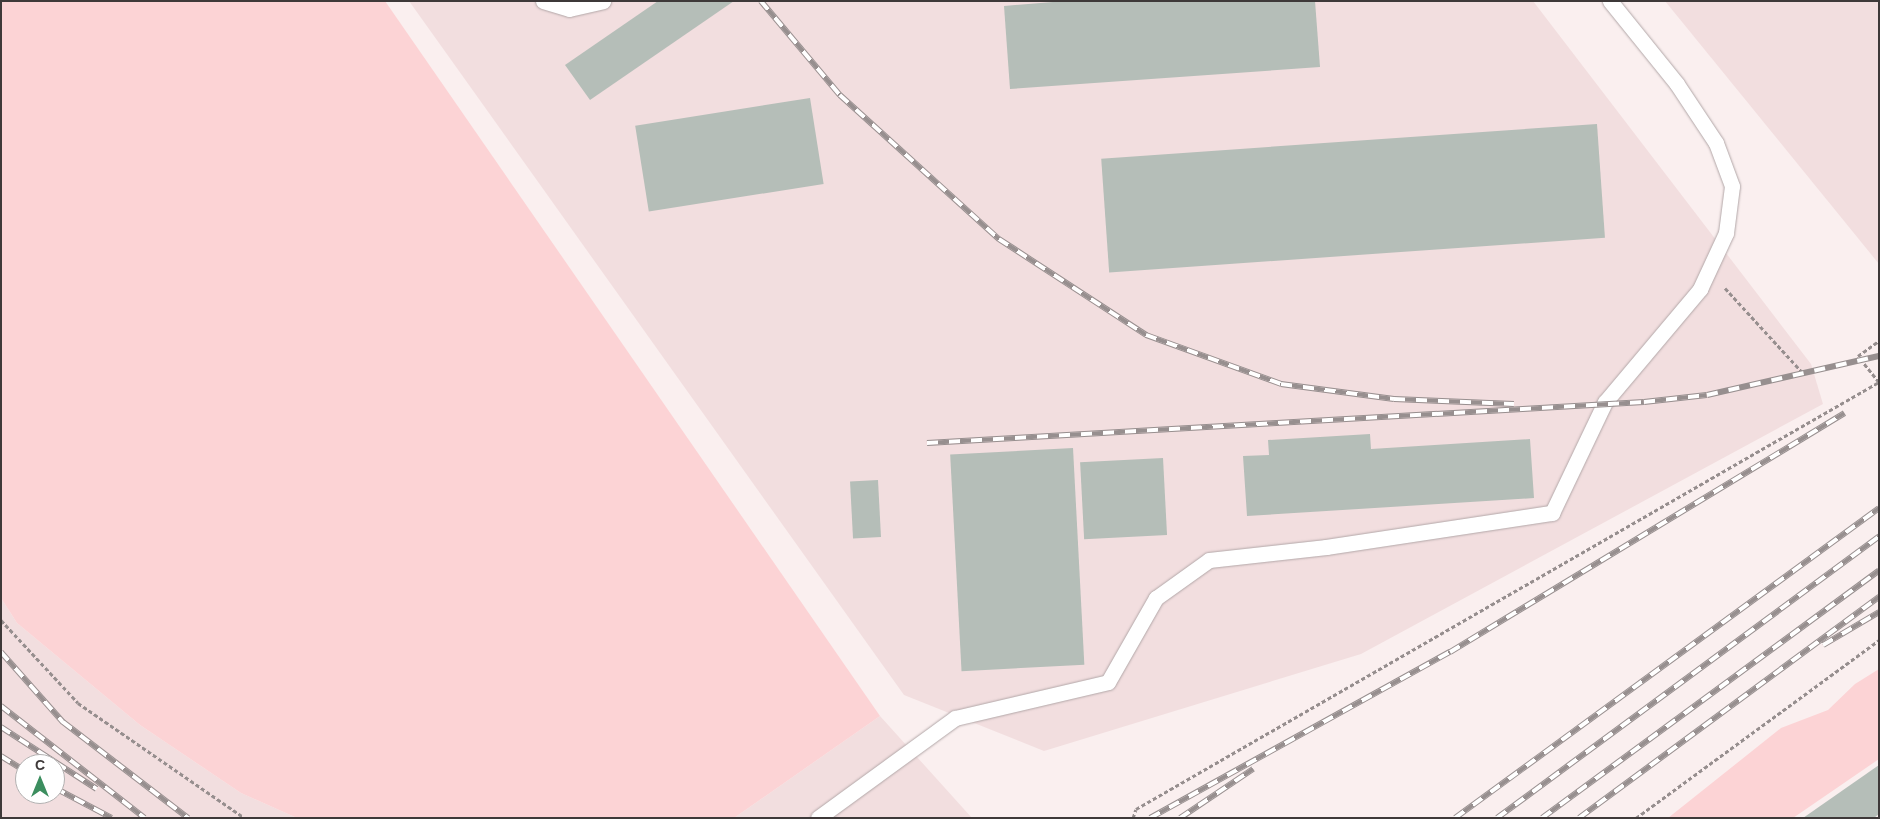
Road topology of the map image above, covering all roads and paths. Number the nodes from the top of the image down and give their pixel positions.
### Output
1 (543, 1) edge
2 (603, 1) edge
3 (1610, 1) edge
4 (1709, 271) junction
5 (1879, 342) edge
6 (1802, 372) dead end
7 (1, 620) edge
8 (1879, 640) edge
9 (245, 818) edge
10 (818, 818) edge
11 (1133, 818) edge
12 (1636, 818) edge

1 - 2 lane
3 - 4 lane
4 - 6 path
4 - 10 lane
5 - 11 path
7 - 9 path
8 - 12 path

